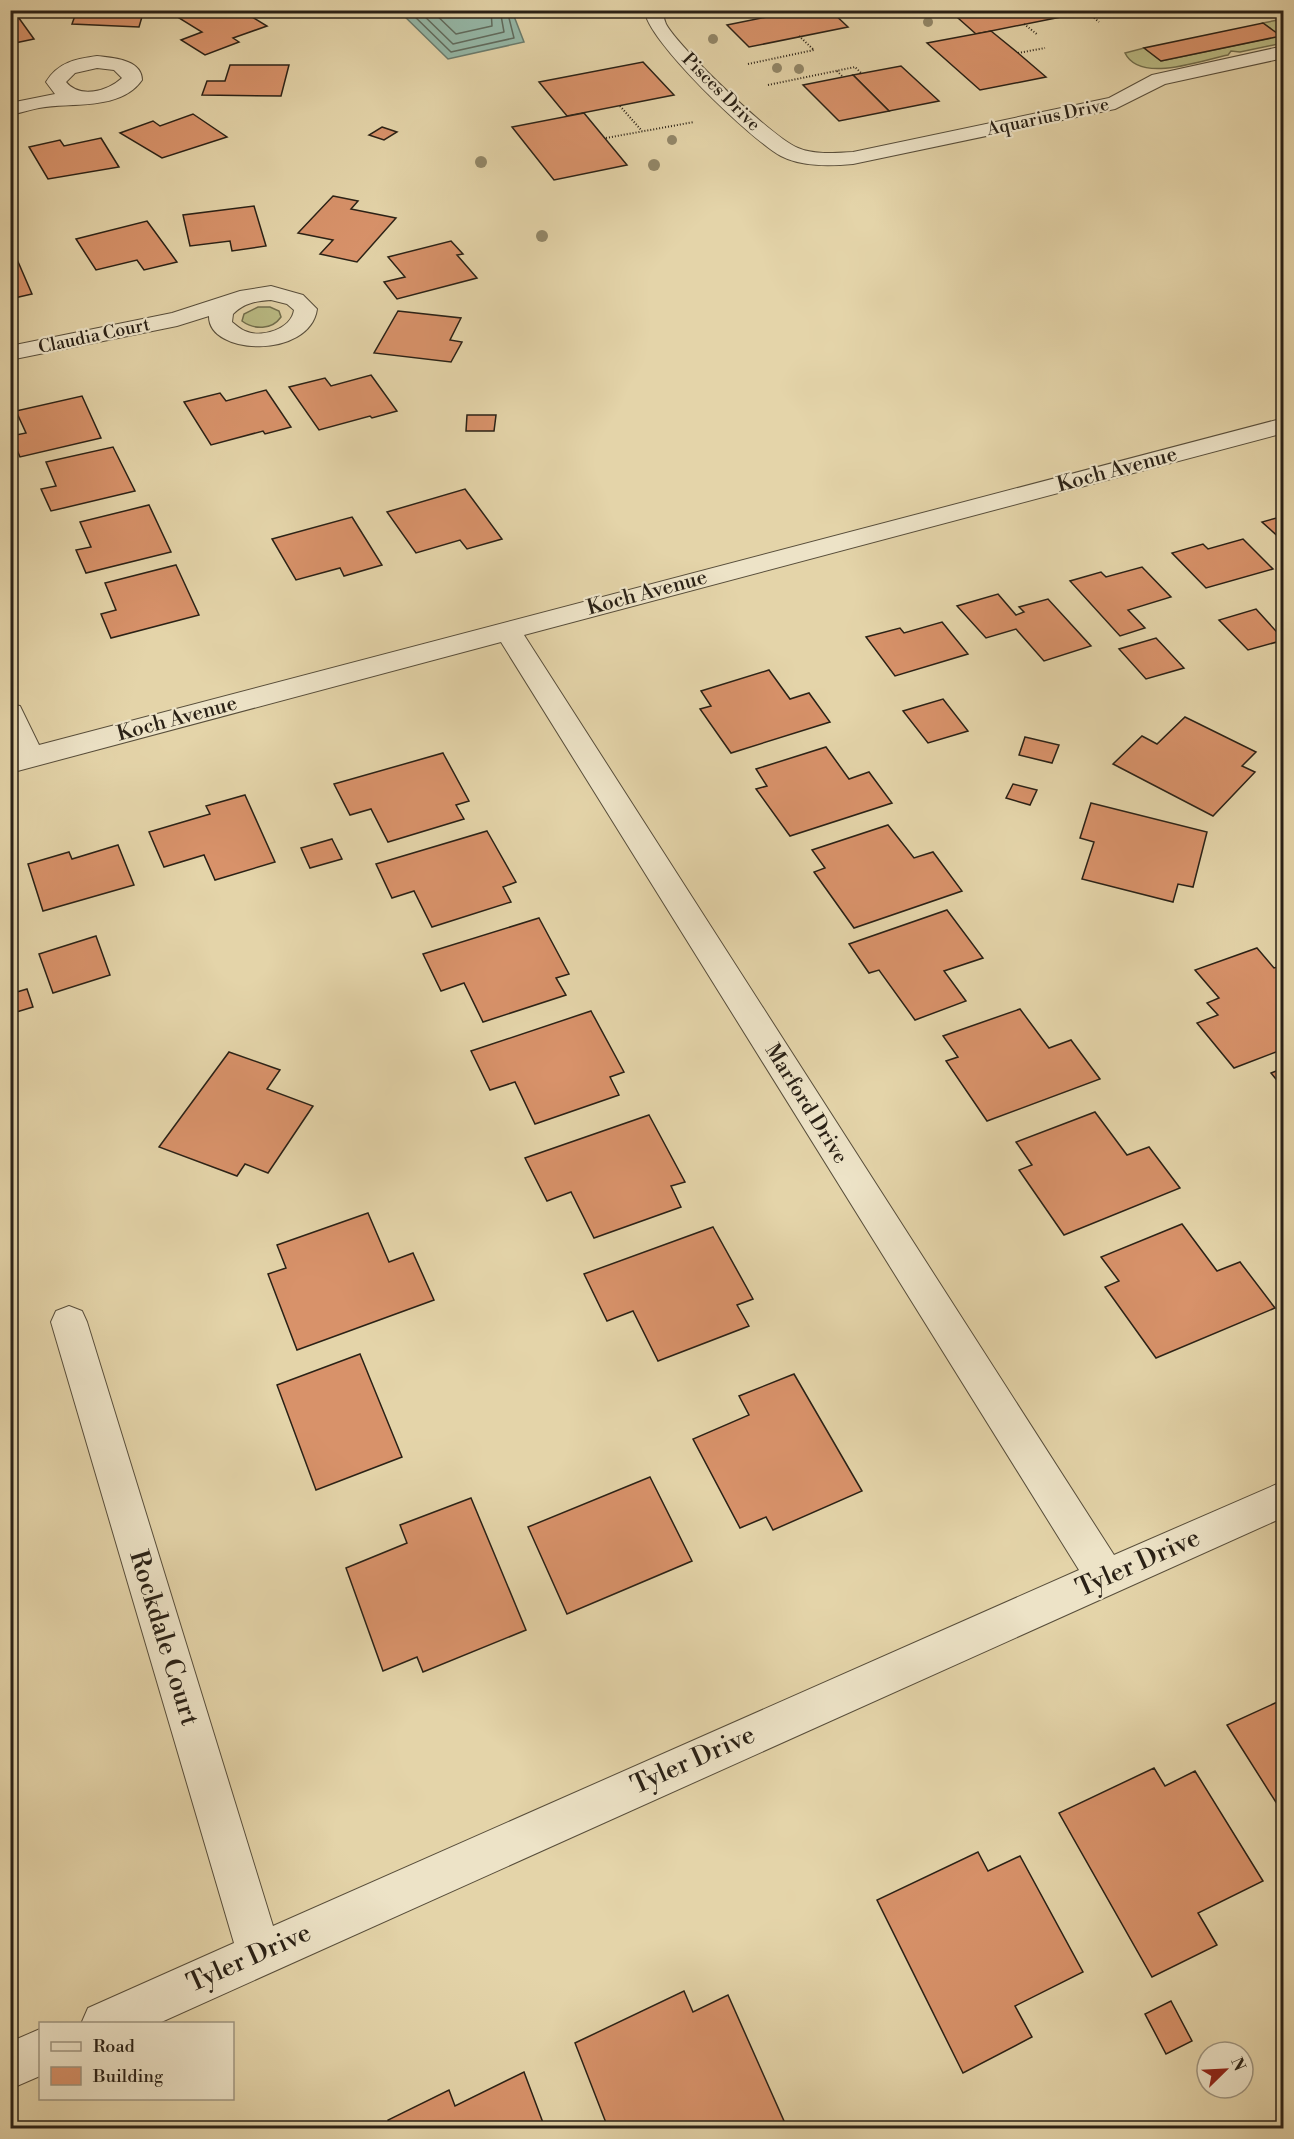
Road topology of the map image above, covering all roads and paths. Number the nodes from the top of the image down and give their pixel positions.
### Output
1 (654, 10) edge
2 (1084, 10) edge
3 (1100, 22) dead end
4 (1024, 24) dead end
5 (1038, 34) dead end
6 (799, 36) dead end
7 (1045, 48) dead end
8 (1284, 52) edge
9 (1018, 53) dead end
10 (748, 64) dead end
11 (837, 71) junction
12 (862, 74) dead end
13 (843, 77) dead end
14 (56, 82) junction
15 (768, 85) dead end
16 (85, 97) junction
17 (38, 102) junction
18 (620, 106) dead end
19 (10, 109) edge
20 (694, 122) dead end
21 (642, 131) junction
22 (606, 138) dead end
23 (806, 157) joint
24 (242, 298) junction
25 (177, 319) junction
26 (226, 331) junction
27 (10, 353) edge
28 (1284, 425) edge
29 (507, 630) junction
30 (10, 713) edge
31 (21, 761) edge
32 (69, 1322) dead end
33 (1284, 1498) edge
34 (1106, 1577) junction
35 (259, 1953) junction
36 (108, 2022) edge
37 (39, 2052) edge
38 (10, 2066) edge

1 - 23 street, Pisces Drive
2 - 3 path
4 - 5 path
6 - 10 path
7 - 9 path
8 - 23 street, Aquarius Drive
11 - 12 path
11 - 13 path
11 - 15 path
14 - 16 street
14 - 16 street
14 - 17 street
16 - 17 street
17 - 19 street
18 - 21 path
20 - 21 path
21 - 22 path
24 - 25 street, Claudia Court
24 - 26 street
24 - 26 street, Claudia Court
25 - 26 street, Claudia Court
25 - 27 street, Claudia Court
28 - 29 street, Koch Avenue
29 - 31 street, Koch Avenue
29 - 34 street, Marford Drive
30 - 31 street
32 - 35 street, Rockdale Court
33 - 34 street, Tyler Drive
34 - 35 street, Tyler Drive
35 - 36 street, Tyler Drive
37 - 38 street

